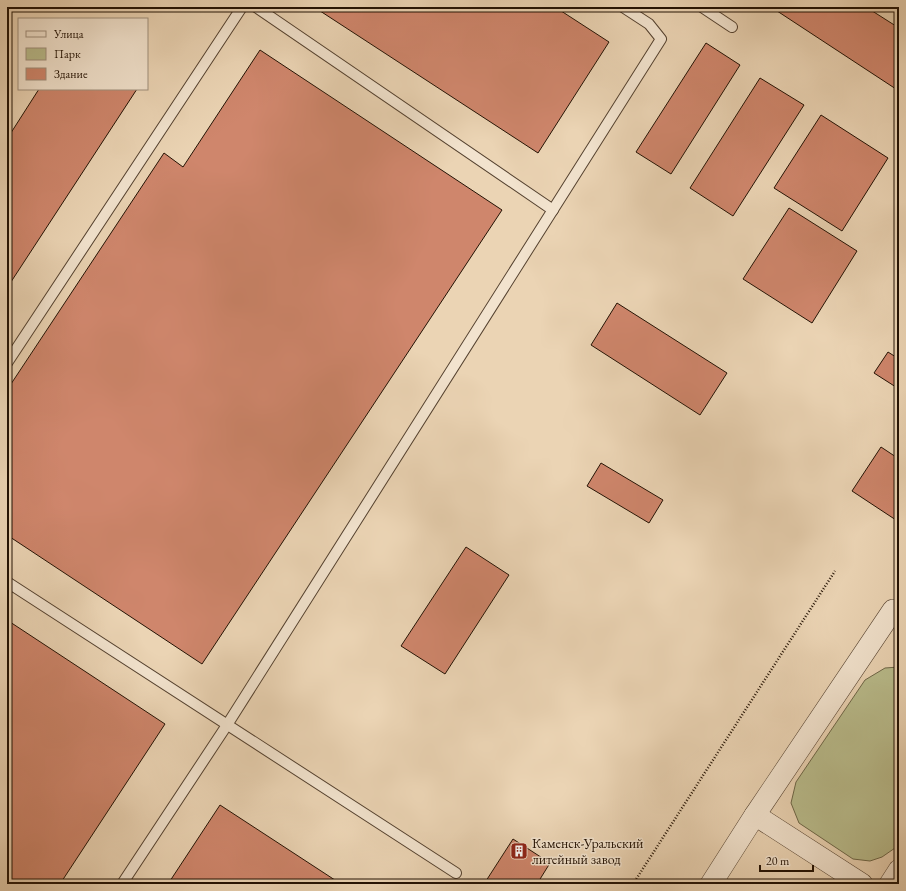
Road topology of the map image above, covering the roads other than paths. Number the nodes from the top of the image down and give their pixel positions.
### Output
1 (242, 7) edge
2 (256, 7) edge
3 (623, 7) edge
4 (702, 7) edge
5 (732, 27) dead end
6 (553, 210) junction
7 (7, 363) edge
8 (7, 582) edge
9 (899, 614) edge
10 (227, 725) junction
11 (755, 815) junction
12 (899, 870) edge
13 (456, 873) dead end
14 (122, 884) edge
15 (711, 884) edge
16 (862, 884) edge
17 (890, 884) edge

1 - 7 lane
2 - 6 lane
3 - 6 lane
4 - 5 lane
6 - 10 lane
8 - 10 lane
9 - 11 street
10 - 13 lane
10 - 14 lane
11 - 15 street
11 - 16 street
12 - 17 street

